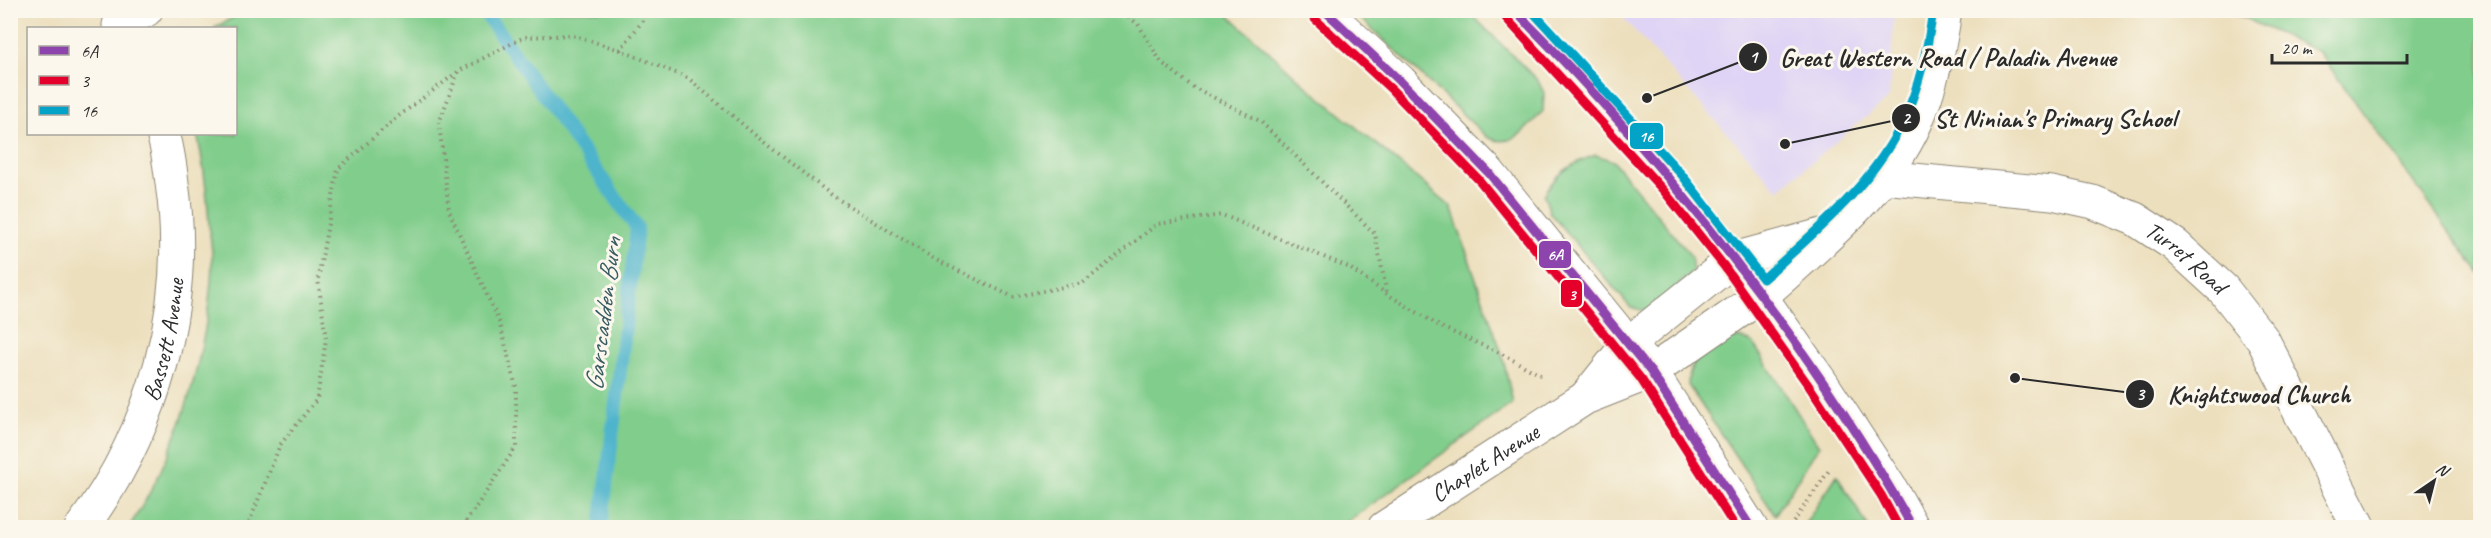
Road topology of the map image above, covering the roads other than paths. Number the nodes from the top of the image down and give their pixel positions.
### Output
1 (1323, 10) edge
2 (1514, 10) edge
3 (1945, 10) edge
4 (163, 135) edge
5 (1882, 177) junction
6 (1833, 232) junction
7 (1734, 259) junction
8 (1761, 296) junction
9 (1629, 343) junction
10 (1651, 372) junction
11 (1585, 398) junction
12 (81, 528) edge
13 (1384, 528) edge
14 (1751, 528) edge
15 (1913, 528) edge
16 (2359, 528) edge

1 - 9 street
2 - 7 street
3 - 5 street, Chaplet Avenue
4 - 12 street, Bassett Avenue
5 - 6 street, Chaplet Avenue
5 - 16 street, Turret Road
6 - 7 street
6 - 8 street, Chaplet Avenue
7 - 8 street
7 - 9 street, Chaplet Avenue
8 - 10 street, Chaplet Avenue
8 - 15 street
9 - 10 street
9 - 11 street, Chaplet Avenue
10 - 11 street, Chaplet Avenue
10 - 14 street
11 - 13 street, Chaplet Avenue

